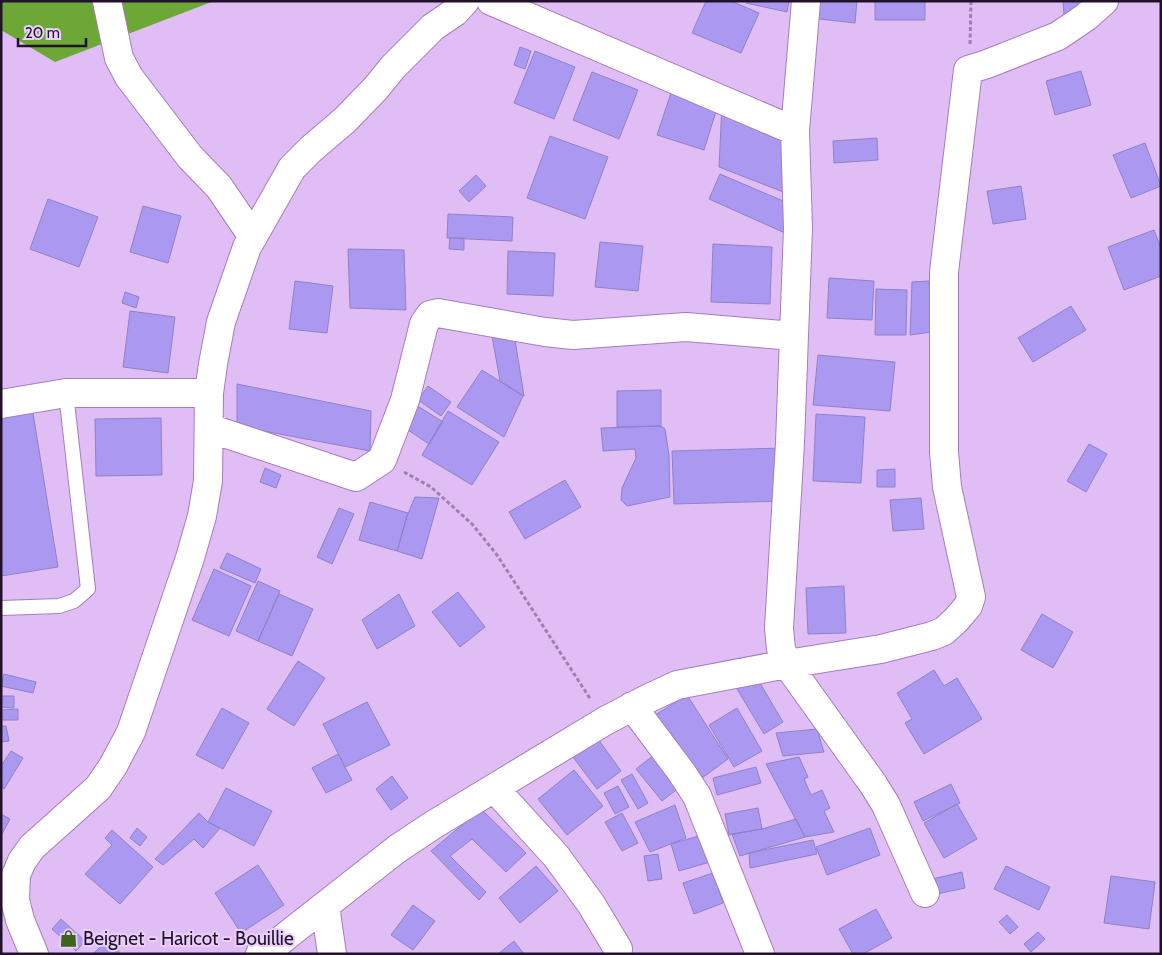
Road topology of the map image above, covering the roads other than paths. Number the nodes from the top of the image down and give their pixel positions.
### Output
1 (107, 1) edge
2 (466, 1) edge
3 (491, 1) edge
4 (806, 1) edge
5 (1104, 1) edge
6 (795, 131) junction
7 (253, 237) junction
8 (794, 336) junction
9 (66, 393) junction
10 (209, 393) junction
11 (1, 404) edge
12 (208, 428) junction
13 (1, 608) edge
14 (787, 664) junction
15 (632, 706) junction
16 (494, 788) junction
17 (925, 893) dead end
18 (325, 906) junction
19 (618, 949) dead end
20 (34, 954) edge
21 (260, 954) edge
22 (332, 954) edge
23 (760, 954) edge

1 - 7 street
2 - 7 street
3 - 6 street
4 - 6 street
5 - 14 street
6 - 8 street
7 - 10 street
8 - 12 street
8 - 14 street
9 - 10 street
9 - 11 street
9 - 13 lane
10 - 12 street
12 - 20 street
14 - 15 street
14 - 17 street
15 - 16 street
15 - 23 street
16 - 18 street
16 - 19 street
18 - 21 street
18 - 22 street

